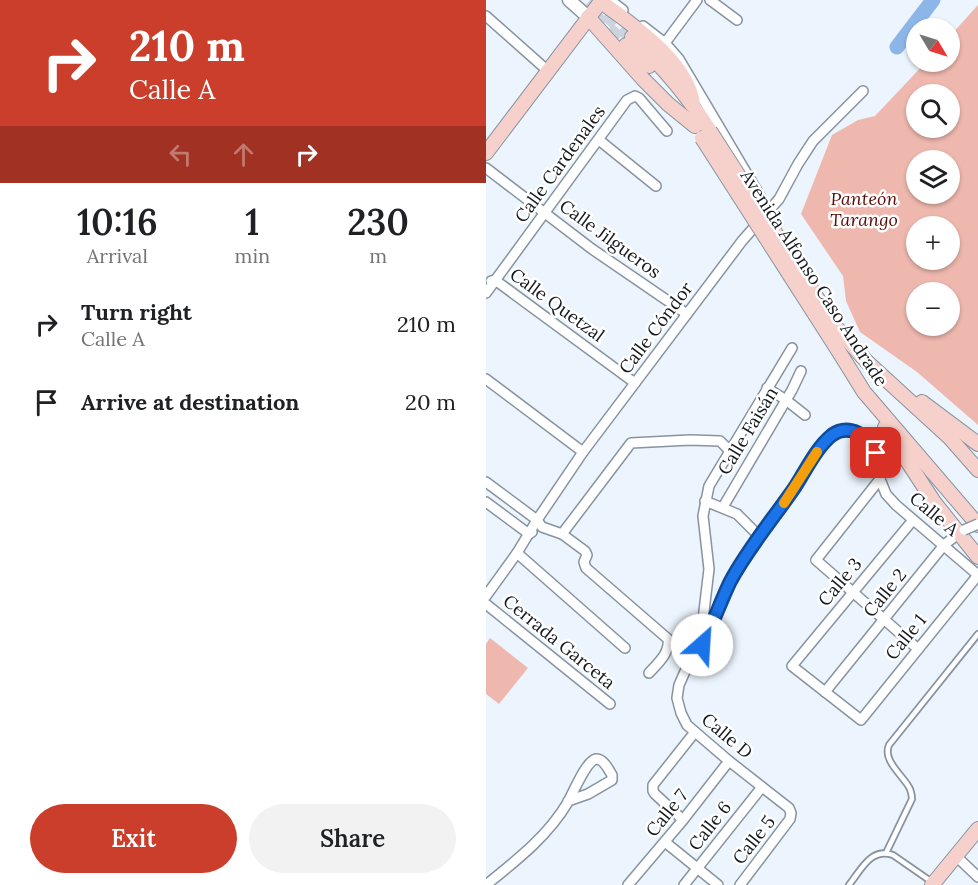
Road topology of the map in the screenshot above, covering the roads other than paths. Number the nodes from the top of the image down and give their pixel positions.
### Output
1 (569, 0) edge
2 (603, 0) edge
3 (697, 0) edge
4 (710, 0) edge
5 (486, 16) edge
6 (588, 17) junction
7 (737, 20) dead end
8 (665, 43) junction
9 (548, 71) junction
10 (863, 91) dead end
11 (693, 105) junction
12 (694, 126) junction
13 (667, 131) dead end
14 (706, 135) junction
15 (599, 140) junction
16 (486, 153) edge
17 (486, 168) edge
18 (656, 186) dead end
19 (769, 211) junction
20 (545, 212) junction
21 (491, 281) edge
22 (486, 293) edge
23 (687, 314) junction
24 (792, 348) dead end
25 (871, 365) junction
26 (801, 371) dead end
27 (486, 379) edge
28 (635, 383) junction
29 (767, 388) junction
30 (864, 392) junction
31 (786, 400) junction
32 (805, 415) dead end
33 (834, 434) joint
34 (978, 444) edge
35 (729, 450) junction
36 (583, 452) junction
37 (978, 470) edge
38 (880, 479) junction
39 (486, 482) edge
40 (705, 501) junction
41 (486, 502) edge
42 (723, 507) junction
43 (913, 520) junction
44 (539, 524) junction
45 (978, 525) edge
46 (961, 531) junction
47 (529, 534) junction
48 (562, 534) junction
49 (759, 536) junction
50 (945, 545) junction
51 (517, 553) junction
52 (976, 555) edge
53 (978, 575) edge
54 (852, 592) junction
55 (486, 596) edge
56 (486, 604) edge
57 (884, 620) junction
58 (978, 634) edge
59 (702, 645) junction
60 (625, 648) dead end
61 (918, 649) junction
62 (650, 673) dead end
63 (825, 692) junction
64 (610, 705) dead end
65 (695, 732) junction
66 (729, 761) junction
67 (762, 787) junction
68 (568, 801) junction
69 (791, 813) joint
70 (683, 820) junction
71 (978, 829) edge
72 (665, 842) junction
73 (886, 853) junction
74 (956, 856) junction
75 (698, 868) junction
76 (978, 877) edge
77 (933, 884) edge
78 (486, 885) edge
79 (628, 885) edge
80 (684, 885) edge
81 (718, 885) edge
82 (740, 885) edge
83 (849, 885) edge

1 - 6 street
2 - 6 main road
2 - 8 street, Avenida Alfonso Caso Andrade
2 - 11 main road
3 - 8 street
4 - 7 street
5 - 9 street
6 - 9 main road
6 - 12 main road
8 - 19 street, Avenida Alfonso Caso Andrade
9 - 16 main road
10 - 19 street, Calle Cóndor
11 - 12 main road, Avenida Alfonso Caso Andrade
11 - 14 main road, Avenida Alfonso Caso Andrade
12 - 14 main road, Avenida Alfonso Caso Andrade
13 - 15 street, Calle Cardenales
14 - 25 main road, Avenida Alfonso Caso Andrade, bridge
14 - 30 main road, Avenida Alfonso Caso Andrade, bridge
15 - 18 street
15 - 20 street, Calle Cardenales
17 - 20 street, Calle Jilgueros
19 - 23 street, Calle Cóndor
20 - 21 street, Calle Cardenales
20 - 23 street, Calle Jilgueros
21 - 22 street, Calle Cardenales
21 - 28 street, Calle Quetzal
23 - 28 street, Calle Cóndor
24 - 29 street
25 - 34 main road
25 - 37 main road, Avenida Alfonso Caso Andrade
26 - 31 street, Calle Faisán
27 - 36 street
28 - 36 street, Calle Cóndor
29 - 31 street
29 - 35 street
30 - 45 main road, Avenida Alfonso Caso Andrade
30 - 46 main road
31 - 32 street
31 - 42 street, Calle Faisán
33 - 38 street, Calle A
33 - 49 street, Calle D
35 - 40 street
35 - 48 street
36 - 44 street, Calle Cóndor
38 - 43 street, Calle A
38 - 54 street
39 - 44 street
40 - 42 street
40 - 59 street
41 - 47 street
42 - 49 street
43 - 50 street, Calle A
43 - 54 street, Calle 3
44 - 47 street, Calle Cóndor
44 - 48 street
45 - 46 street, Calle 2, bridge
46 - 50 street, Calle 2
46 - 52 main road
47 - 51 street, Calle Cóndor
48 - 62 street
49 - 59 street, Calle D
50 - 52 street
50 - 53 street, Calle A
50 - 57 street, Calle 2
51 - 55 street, Calle Cóndor
51 - 60 street
53 - 61 street, Calle 1
54 - 57 street
54 - 63 street, Calle 3
56 - 64 street, Cerrada Garceta
57 - 61 street
57 - 63 street, Calle 2
58 - 73 lane
59 - 65 street, Calle D
61 - 63 street, Calle 1
65 - 66 street, Calle D
65 - 70 street
66 - 67 street, Calle D
66 - 70 street, Calle 7
67 - 69 street, Calle D
67 - 75 street, Calle 6
68 - 68 street
68 - 78 street
69 - 82 street, Calle 5
70 - 72 street, Calle 7
71 - 74 main road
72 - 75 street
72 - 79 street, Calle 7
73 - 77 lane
73 - 83 lane
74 - 76 street
74 - 77 main road
75 - 80 street, Calle 6
75 - 81 street

